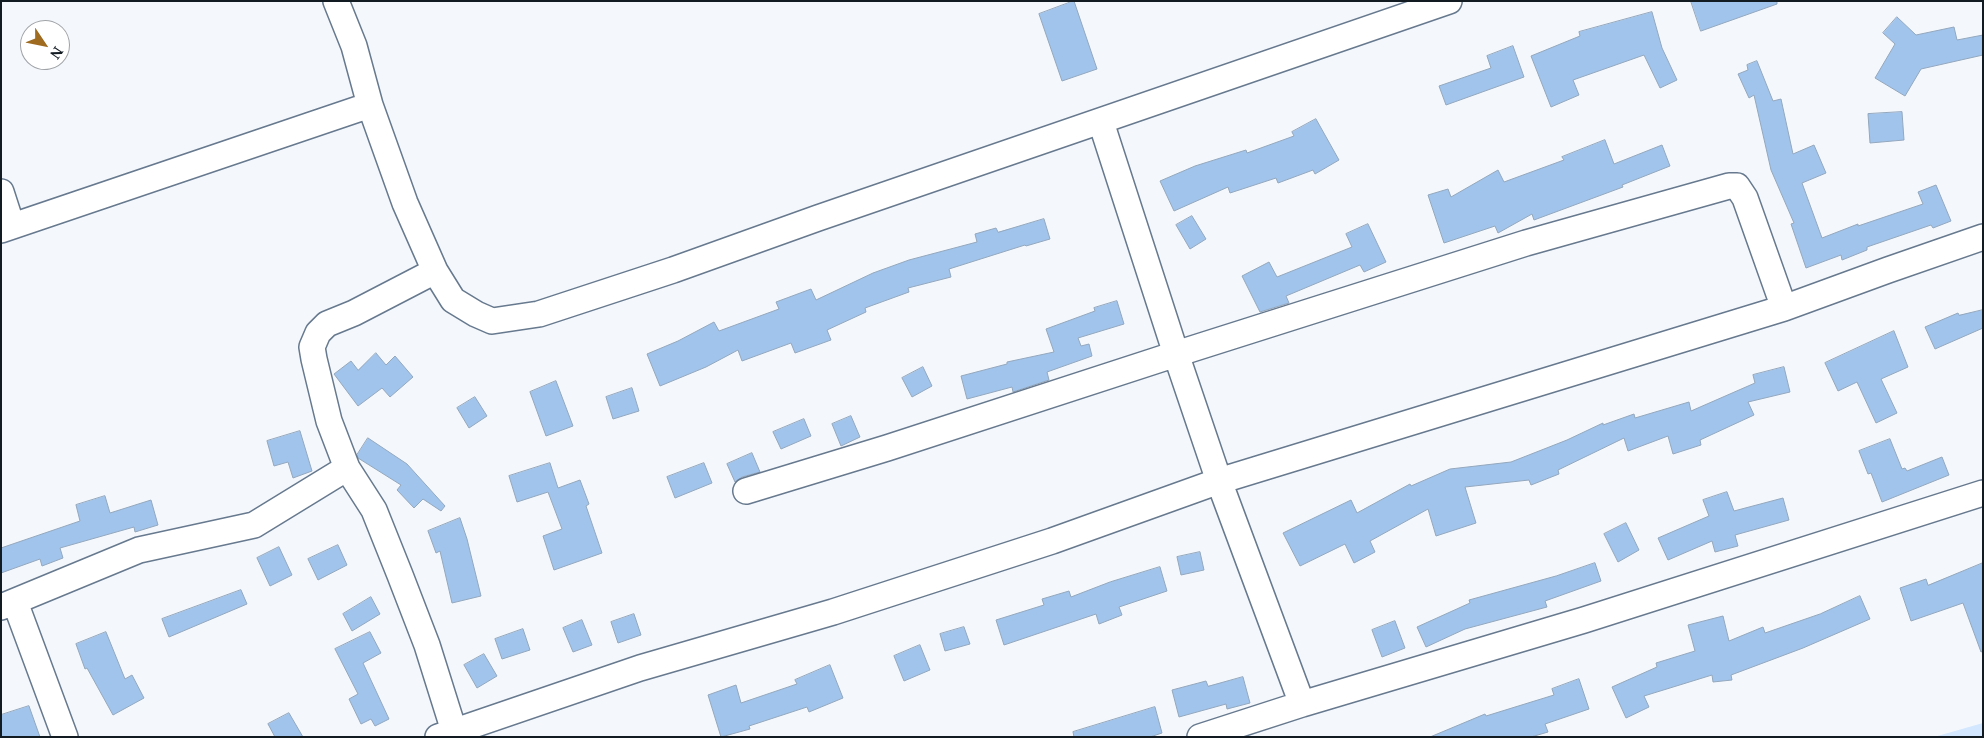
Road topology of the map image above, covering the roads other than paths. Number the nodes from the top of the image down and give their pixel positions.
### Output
1 (336, 1) edge
2 (1450, 1) edge
3 (370, 105) junction
4 (1101, 122) junction
5 (1, 192) edge
6 (7, 228) edge
7 (1983, 237) edge
8 (434, 271) junction
9 (1784, 308) junction
10 (1176, 354) junction
11 (347, 468) junction
12 (1219, 481) junction
13 (746, 491) dead end
14 (1983, 492) edge
15 (8, 604) edge
16 (1302, 704) junction
17 (446, 734) edge
18 (65, 737) edge
19 (1200, 737) edge

1 - 3 street
2 - 4 street
3 - 6 street
3 - 8 street
4 - 8 street
4 - 10 street
5 - 6 street
7 - 9 street
8 - 11 street
9 - 10 street
9 - 12 street
10 - 12 street
10 - 13 street
11 - 15 street
11 - 17 street
12 - 16 street
12 - 17 street
14 - 16 street
15 - 18 street
16 - 19 street

